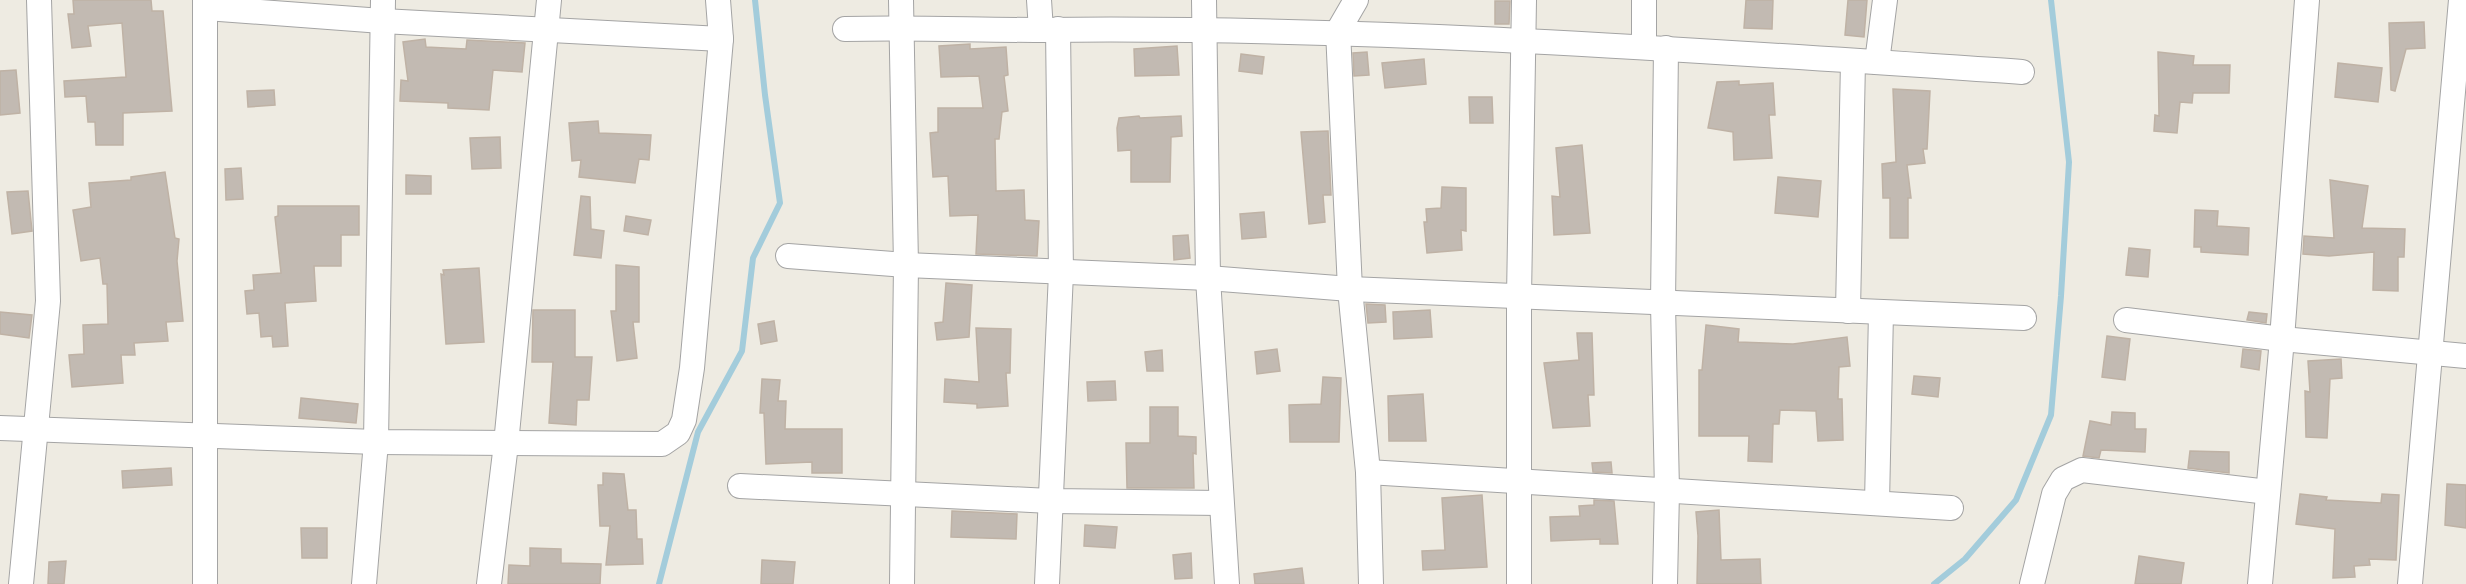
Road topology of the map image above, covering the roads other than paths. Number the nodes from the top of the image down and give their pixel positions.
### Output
1 (39, 0) edge
2 (549, 0) edge
3 (718, 0) edge
4 (901, 0) edge
5 (1039, 0) edge
6 (1204, 0) edge
7 (1356, 0) edge
8 (1524, 0) edge
9 (1644, 0) edge
10 (1886, 0) edge
11 (2307, 0) edge
12 (2461, 0) edge
13 (205, 4) edge
14 (382, 11) edge
15 (904, 28) junction
16 (1205, 28) junction
17 (845, 29) dead end
18 (1050, 29) junction
19 (547, 30) junction
20 (1338, 31) junction
21 (721, 39) junction
22 (1524, 39) junction
23 (1655, 47) junction
24 (1853, 61) junction
25 (1877, 62) junction
26 (2022, 72) dead end
27 (788, 256) dead end
28 (906, 265) junction
29 (1061, 273) junction
30 (1208, 278) junction
31 (1350, 289) junction
32 (1519, 297) junction
33 (1663, 304) junction
34 (1848, 311) junction
35 (1881, 312) junction
36 (2024, 318) dead end
37 (2126, 320) dead end
38 (2282, 339) junction
39 (2431, 352) junction
40 (2466, 356) edge
41 (34, 427) junction
42 (0, 428) edge
43 (207, 434) junction
44 (376, 442) junction
45 (506, 444) junction
46 (1368, 471) junction
47 (1520, 481) junction
48 (740, 486) dead end
49 (1667, 491) junction
50 (2268, 492) junction
51 (902, 494) junction
52 (1050, 501) junction
53 (1221, 503) junction
54 (1877, 503) junction
55 (1951, 508) dead end
56 (21, 584) edge
57 (205, 584) edge
58 (364, 584) edge
59 (489, 584) edge
60 (902, 584) edge
61 (1047, 584) edge
62 (1227, 584) edge
63 (1371, 584) edge
64 (1519, 584) edge
65 (1665, 584) edge
66 (2032, 584) edge
67 (2260, 584) edge
68 (2410, 584) edge

1 - 41 street
2 - 19 street
3 - 21 street
4 - 15 street
5 - 18 street
6 - 16 street
7 - 20 street
8 - 22 street
9 - 23 street
10 - 25 street
11 - 38 street
12 - 39 street
13 - 14 street
13 - 43 street
14 - 19 street
14 - 44 street
15 - 17 street
15 - 18 street
15 - 28 street
16 - 18 street
16 - 20 street
16 - 30 street
18 - 29 street
19 - 21 street
19 - 45 street
20 - 22 street
20 - 31 street
21 - 45 street
22 - 23 street
22 - 32 street
23 - 24 street
23 - 33 street
24 - 25 street
24 - 34 street
25 - 26 street
27 - 28 street
28 - 29 street
28 - 51 street
29 - 30 street
29 - 52 street
30 - 31 street
30 - 53 street
31 - 32 street
31 - 46 street
32 - 33 street
32 - 47 street
33 - 34 street
33 - 49 street
34 - 35 street
35 - 36 street
35 - 54 street
37 - 38 street
38 - 39 street
38 - 50 street
39 - 40 street
39 - 68 street
41 - 42 street
41 - 43 street
41 - 56 street
43 - 44 street
43 - 57 street
44 - 45 street
44 - 58 street
45 - 59 street
46 - 47 street
46 - 63 street
47 - 49 street
47 - 64 street
48 - 51 street
49 - 54 street
49 - 65 street
50 - 66 street
50 - 67 street
51 - 52 street
51 - 60 street
52 - 53 street
52 - 61 street
53 - 62 street
54 - 55 street

